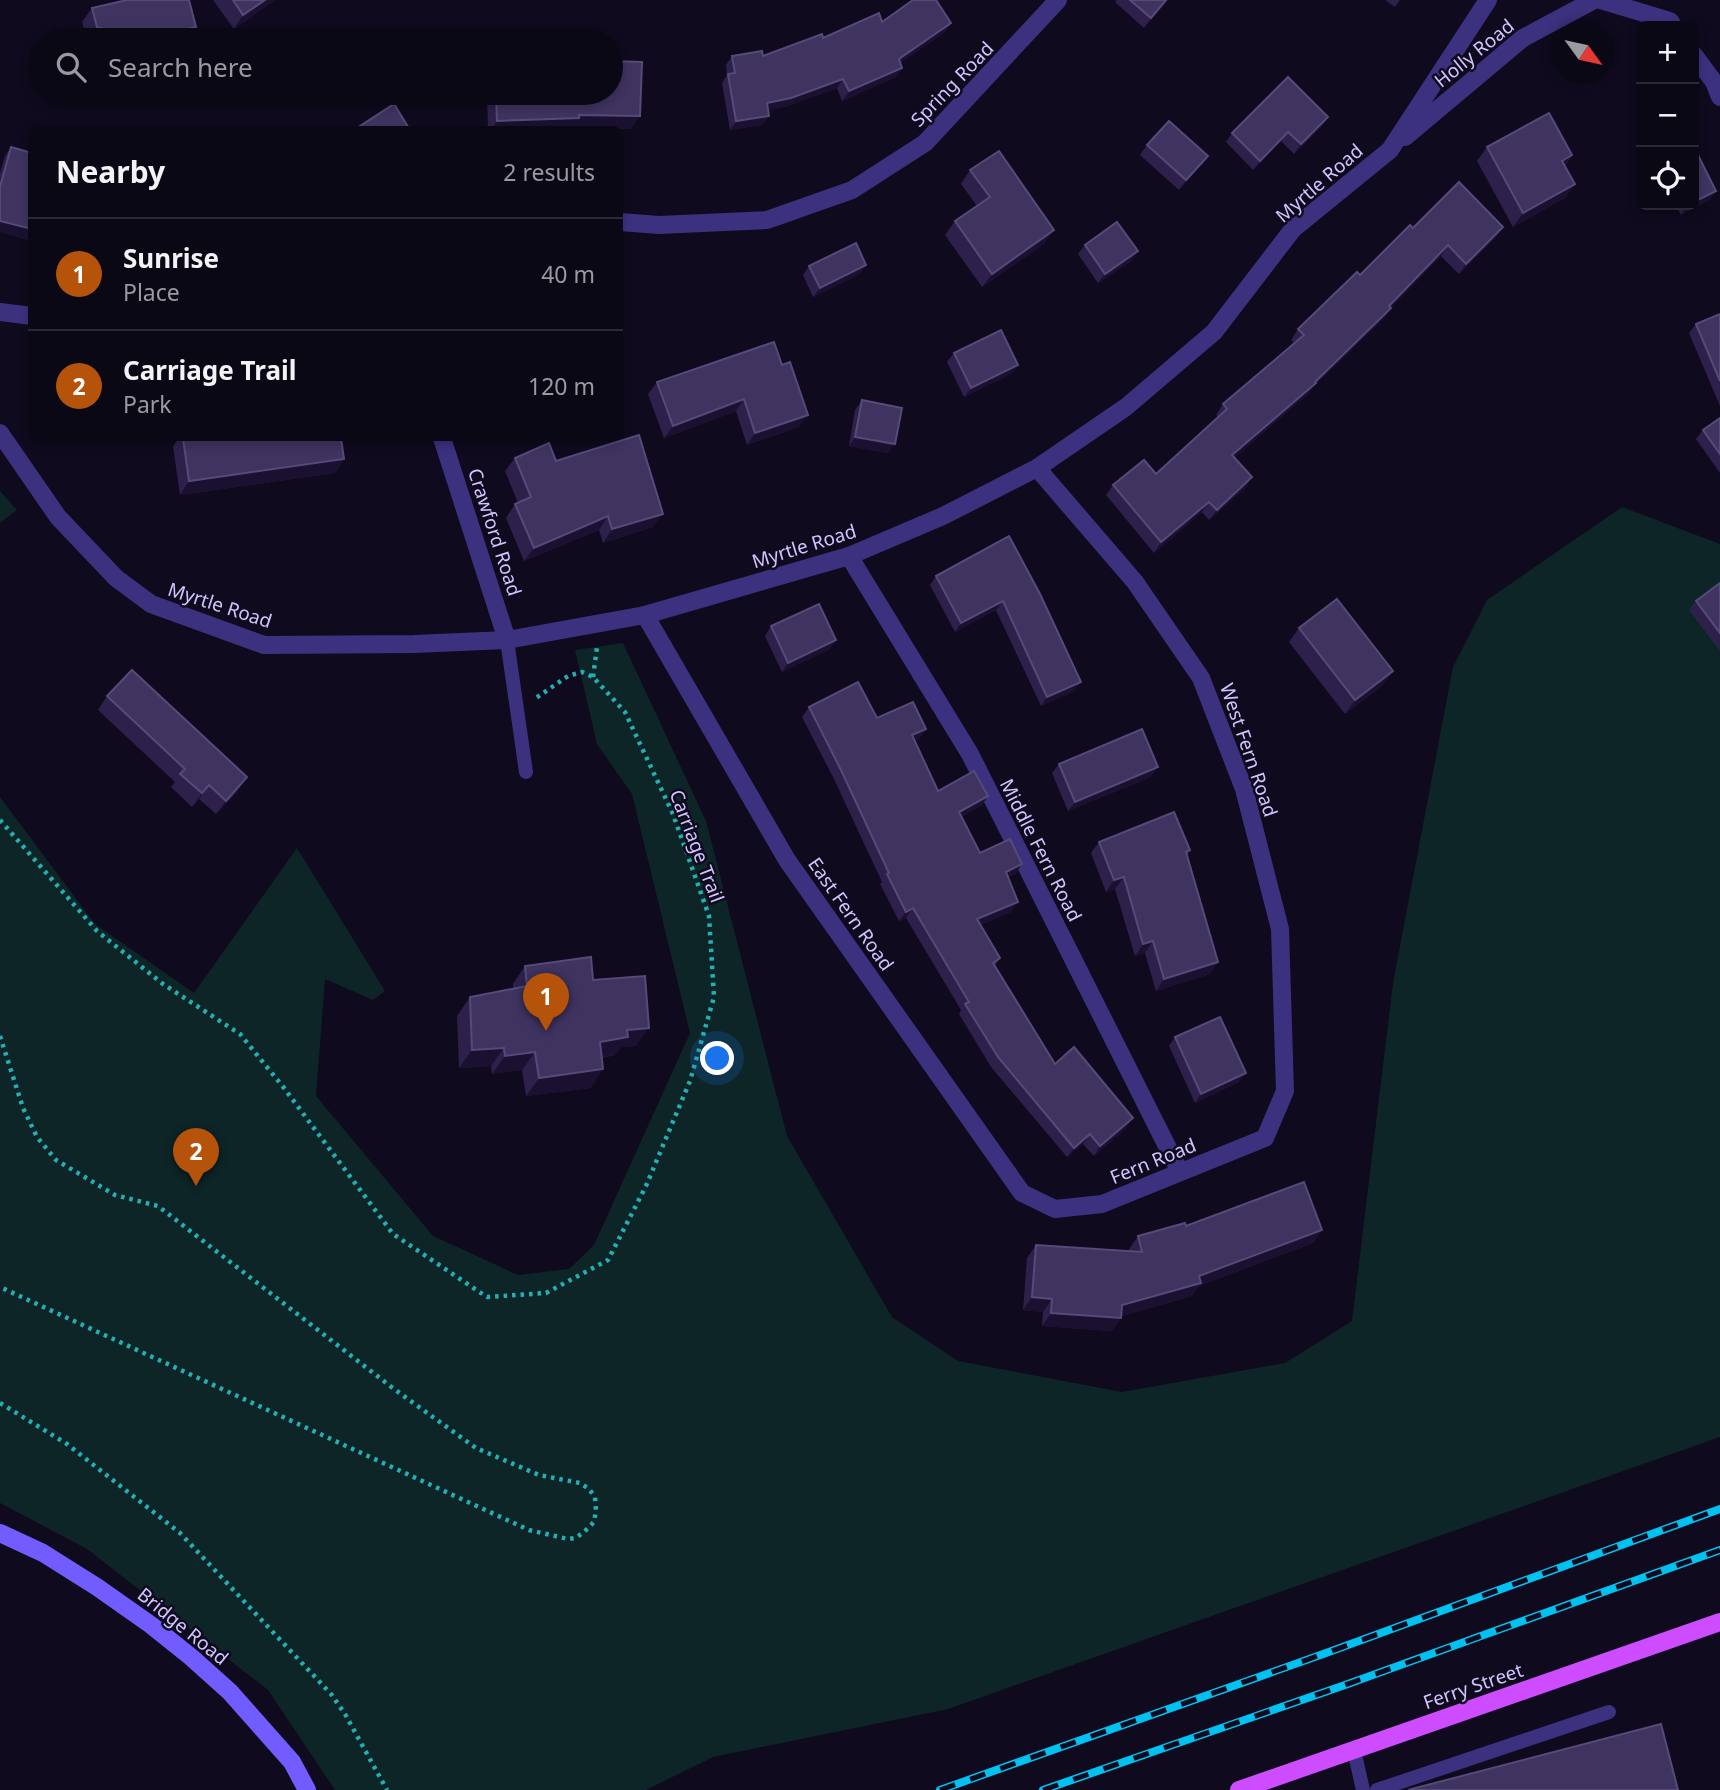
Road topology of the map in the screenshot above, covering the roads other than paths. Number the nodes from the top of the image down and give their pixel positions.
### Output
1 (1058, 0) edge
2 (1488, 0) edge
3 (1594, 0) edge
4 (1600, 0) edge
5 (1670, 21) edge
6 (1699, 62) edge
7 (1720, 97) edge
8 (1390, 150) junction
9 (623, 222) edge
10 (0, 312) edge
11 (28, 316) edge
12 (0, 433) edge
13 (443, 441) edge
14 (1037, 468) junction
15 (849, 556) junction
16 (645, 615) junction
17 (507, 640) junction
18 (526, 772) dead end
19 (1265, 1139) joint
20 (1180, 1172) junction
21 (1055, 1209) joint
22 (0, 1533) edge
23 (1720, 1622) edge
24 (1609, 1712) dead end
25 (1354, 1750) junction
26 (307, 1790) edge
27 (1239, 1790) edge
28 (1363, 1790) edge
29 (1377, 1790) edge

1 - 9 street, Spring Road
2 - 8 street, Myrtle Road
3 - 8 street, Holly Road
4 - 5 street
6 - 7 street
8 - 14 street, Myrtle Road
10 - 11 street
12 - 17 street, Myrtle Road
13 - 17 street, Crawford Road
14 - 15 street, Myrtle Road
14 - 19 street, West Fern Road
15 - 16 street, Myrtle Road
15 - 20 street, Middle Fern Road
16 - 17 street, Myrtle Road
16 - 21 street, East Fern Road
17 - 18 lane
19 - 20 street, Fern Road
20 - 21 street, Fern Road
22 - 26 street, Bridge Road
23 - 25 main road, Ferry Street
24 - 29 lane
25 - 27 main road, Ferry Street
25 - 28 lane

